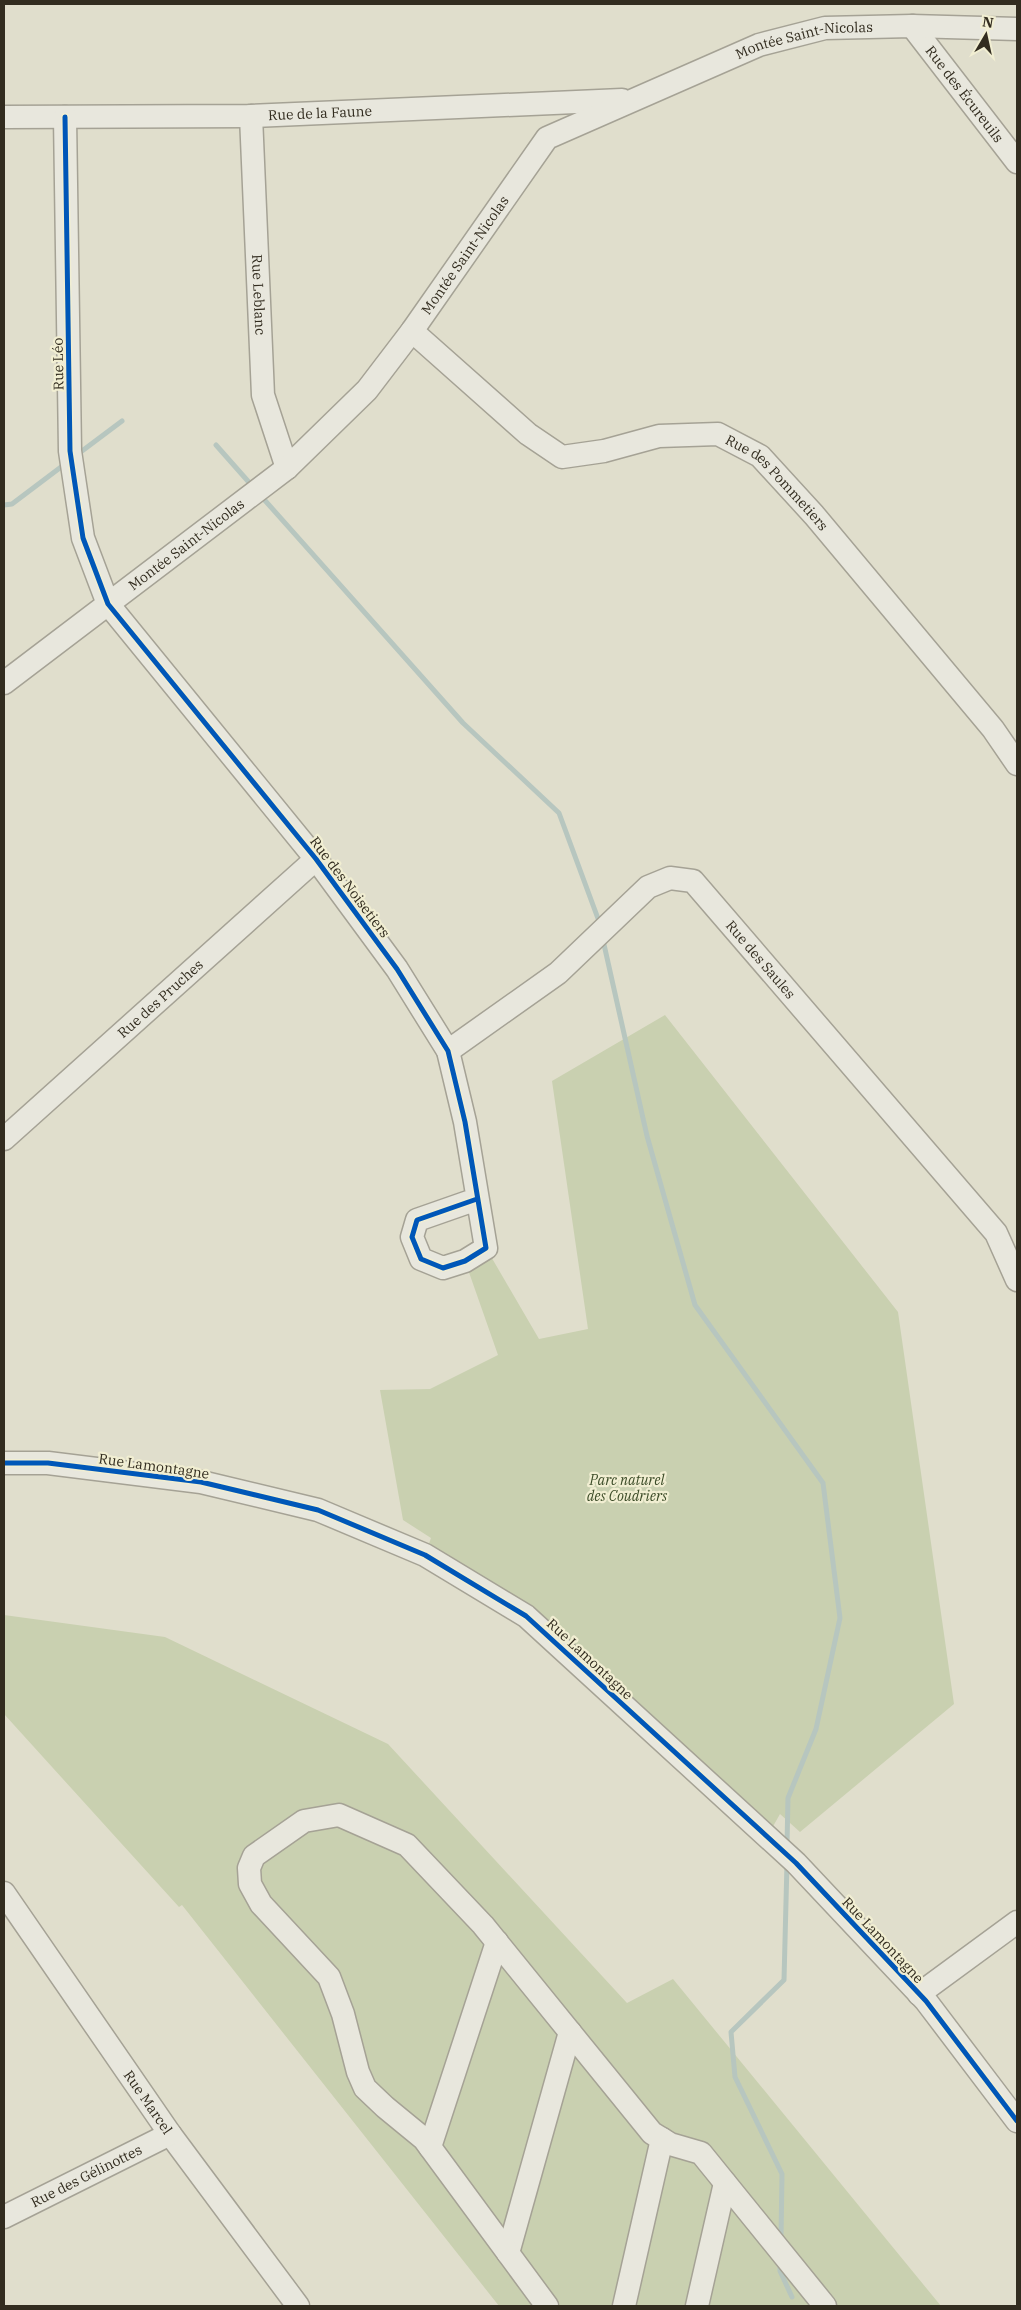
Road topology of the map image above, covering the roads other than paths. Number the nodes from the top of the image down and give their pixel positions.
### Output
1 (912, 26) junction
2 (1017, 29) edge
3 (636, 100) junction
4 (251, 116) junction
5 (4, 117) edge
6 (65, 117) junction
7 (1017, 162) edge
8 (412, 331) junction
9 (287, 468) junction
10 (108, 604) junction
11 (4, 683) edge
12 (1017, 764) edge
13 (316, 859) junction
14 (448, 1051) junction
15 (4, 1139) edge
16 (477, 1199) dead end
17 (1017, 1280) edge
18 (4, 1463) edge
19 (4, 1893) edge
20 (1017, 1922) edge
21 (497, 1942) junction
22 (919, 1994) junction
23 (570, 2032) junction
24 (1017, 2121) edge
25 (170, 2134) junction
26 (662, 2139) junction
27 (430, 2147) junction
28 (725, 2183) junction
29 (4, 2217) edge
30 (508, 2254) junction
31 (298, 2306) edge
32 (546, 2306) edge
33 (624, 2306) edge
34 (698, 2306) edge
35 (825, 2306) edge

1 - 2 street, Montée Saint-Nicolas
1 - 3 street, Montée Saint-Nicolas
1 - 7 street, Rue des Écureuils
3 - 4 street, Rue de la Faune
3 - 8 street, Montée Saint-Nicolas
4 - 6 street, Rue de la Faune
4 - 9 street, Rue Leblanc
5 - 6 street, Rue de la Faune
6 - 10 street, Rue Léo
8 - 9 street, Montée Saint-Nicolas
8 - 12 street, Rue des Pommetiers
9 - 10 street, Montée Saint-Nicolas
10 - 11 street, Montée Saint-Nicolas
10 - 13 street, Rue des Noisetiers
13 - 14 street, Rue des Noisetiers
13 - 15 street, Rue des Pruches
14 - 16 street, Rue des Noisetiers
14 - 17 street, Rue des Saules
18 - 22 street, Rue Lamontagne
19 - 25 street, Rue Marcel
20 - 22 street
21 - 23 street
21 - 27 street
21 - 27 street
22 - 24 street, Rue Lamontagne
23 - 26 street
23 - 30 street
25 - 29 street, Rue des Gélinottes
25 - 31 street, Rue Marcel
26 - 28 street
26 - 33 street
27 - 30 street
28 - 34 street
28 - 35 street
30 - 32 street

